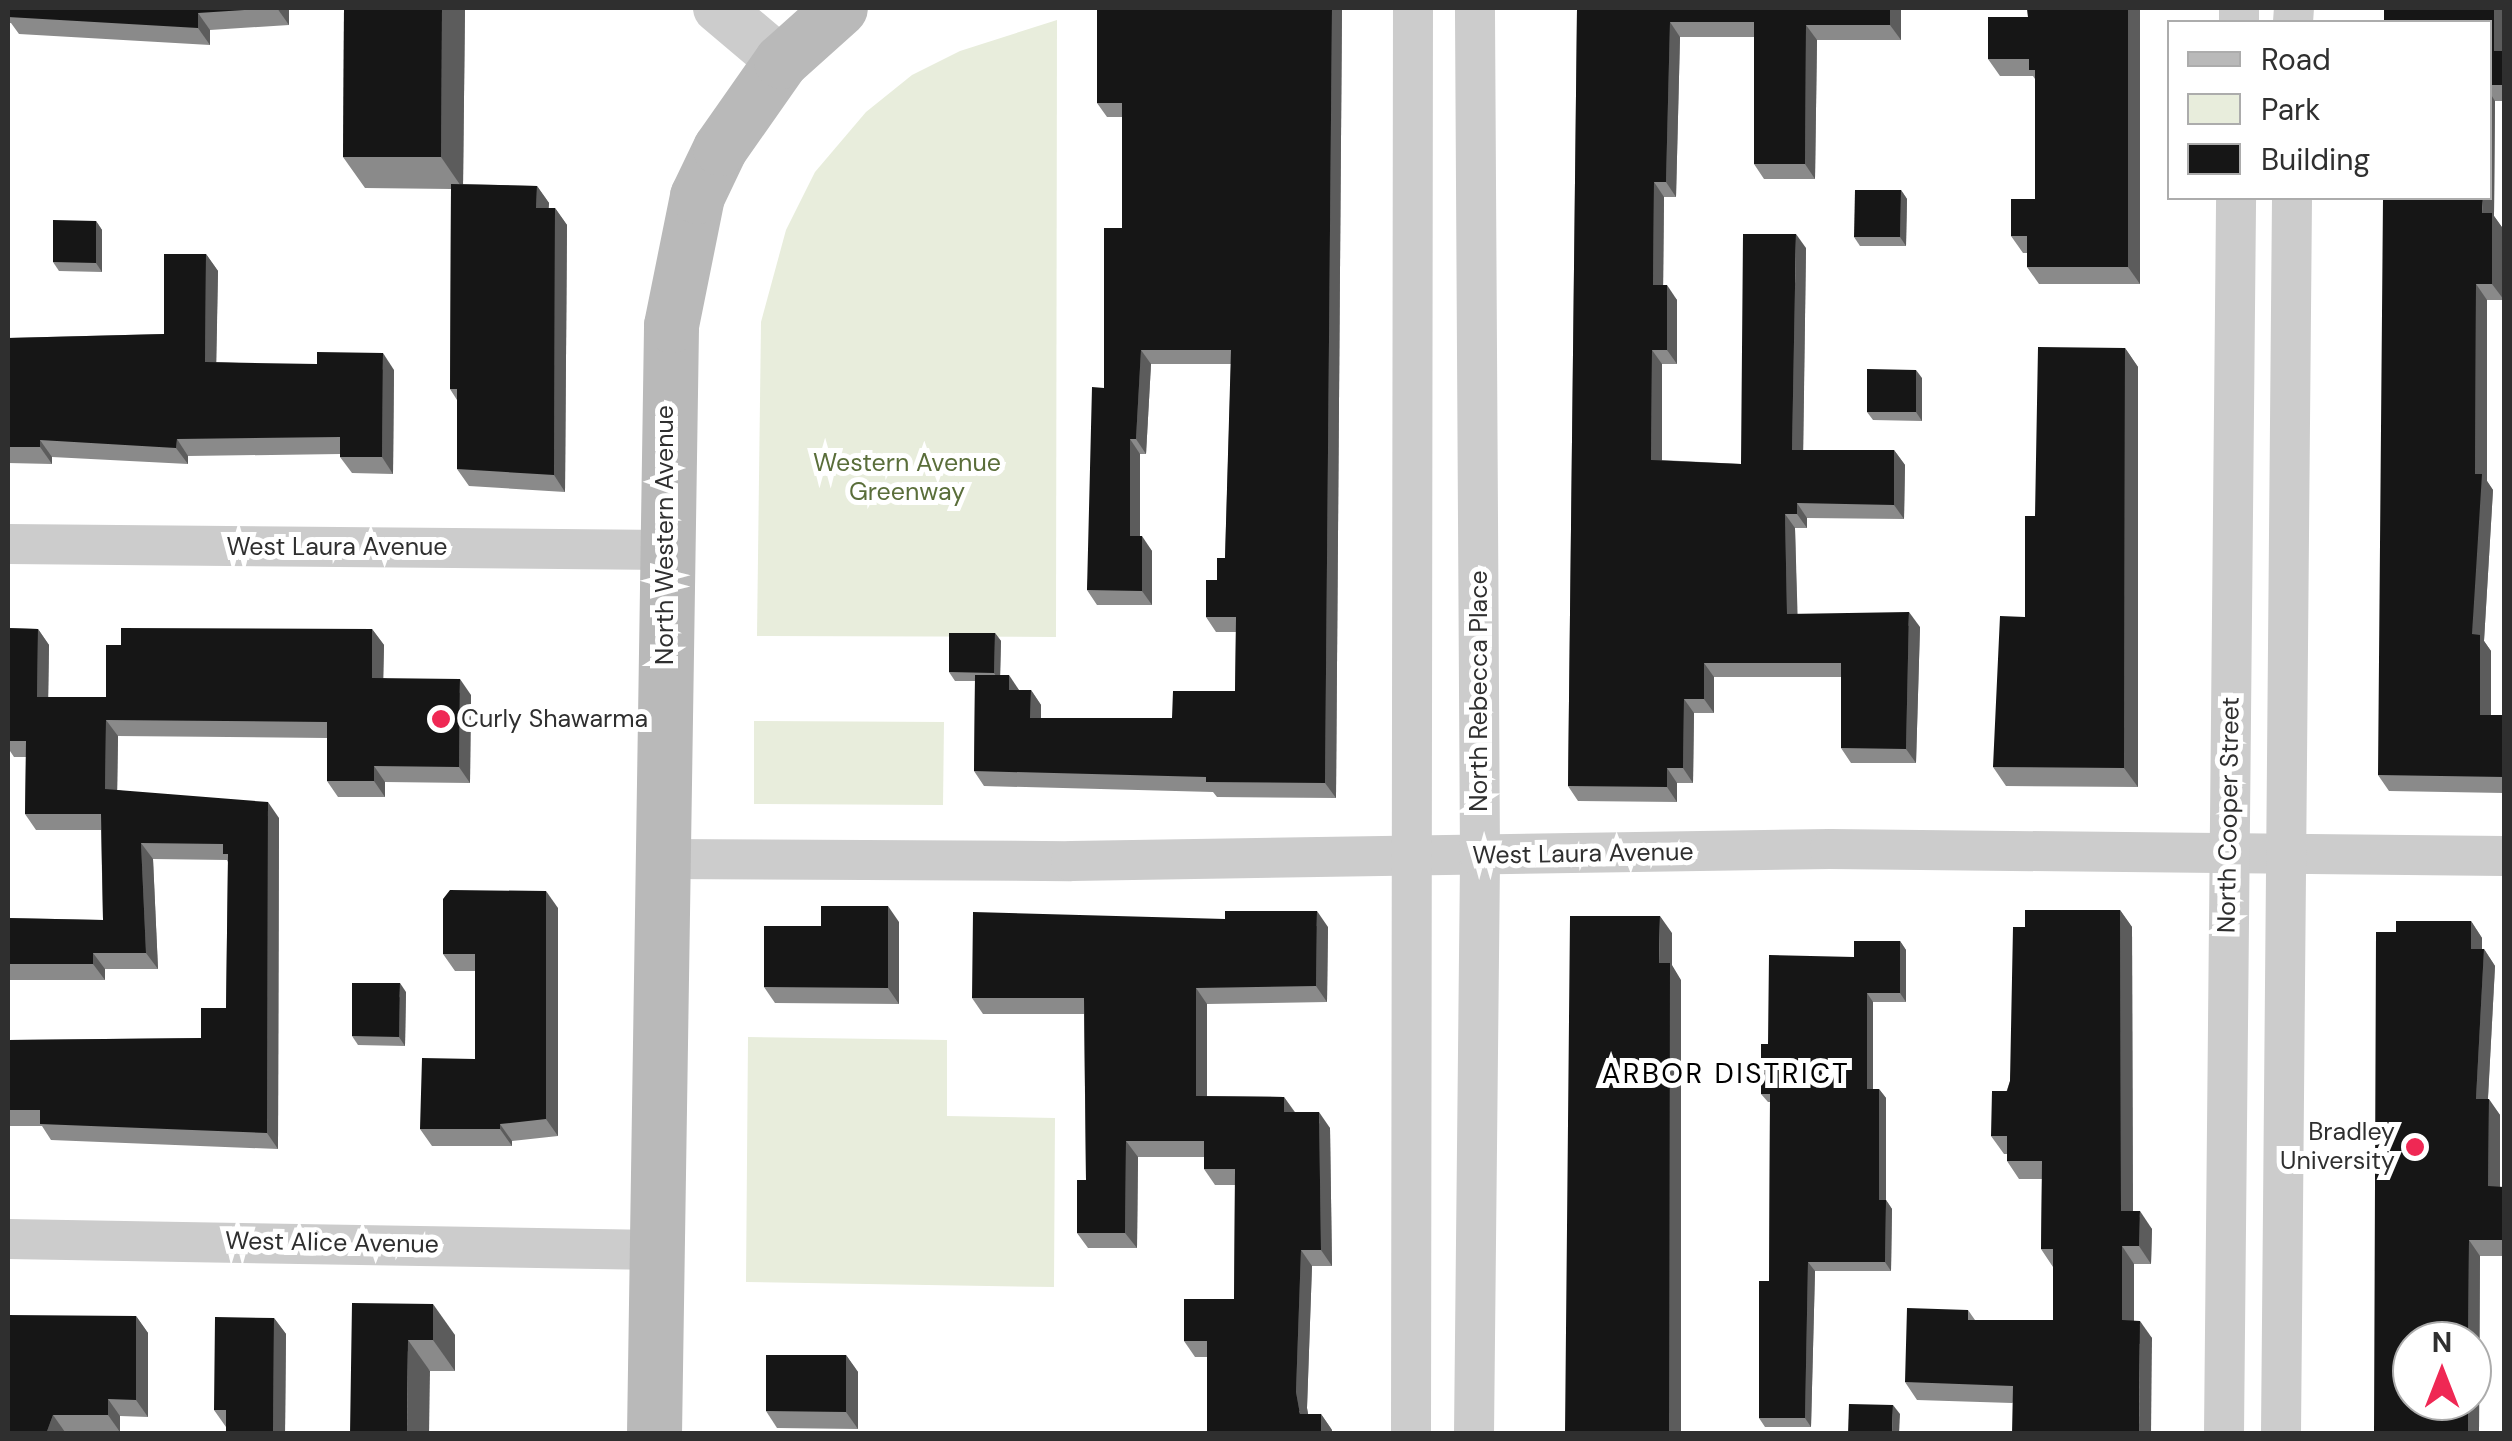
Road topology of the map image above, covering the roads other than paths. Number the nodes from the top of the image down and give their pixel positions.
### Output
1 (718, 8) edge
2 (1413, 8) edge
3 (1475, 8) edge
4 (817, 25) edge
5 (2236, 200) edge
6 (2292, 200) edge
7 (8, 544) edge
8 (666, 550) junction
9 (2228, 851) junction
10 (2287, 853) junction
11 (2504, 856) edge
12 (1416, 857) junction
13 (1480, 857) junction
14 (662, 859) junction
15 (8, 1239) edge
16 (656, 1250) junction
17 (654, 1434) edge
18 (1410, 1434) edge
19 (1474, 1434) edge
20 (2224, 1434) edge
21 (2281, 1434) edge

1 - 4 street
2 - 12 street
3 - 13 street, North Rebecca Place
4 - 8 main road, North Western Avenue
5 - 9 street, North Cooper Street
6 - 10 street
7 - 8 street, West Laura Avenue
8 - 14 main road, North Western Avenue
9 - 10 street, West Laura Avenue
9 - 13 street, West Laura Avenue
9 - 20 street, North Cooper Street
10 - 11 street, West Laura Avenue
10 - 21 street
12 - 13 street, West Laura Avenue
12 - 14 street, West Laura Avenue
12 - 18 street
13 - 19 street, North Rebecca Place
14 - 16 main road, North Western Avenue
15 - 16 street, West Alice Avenue
16 - 17 main road, North Western Avenue

